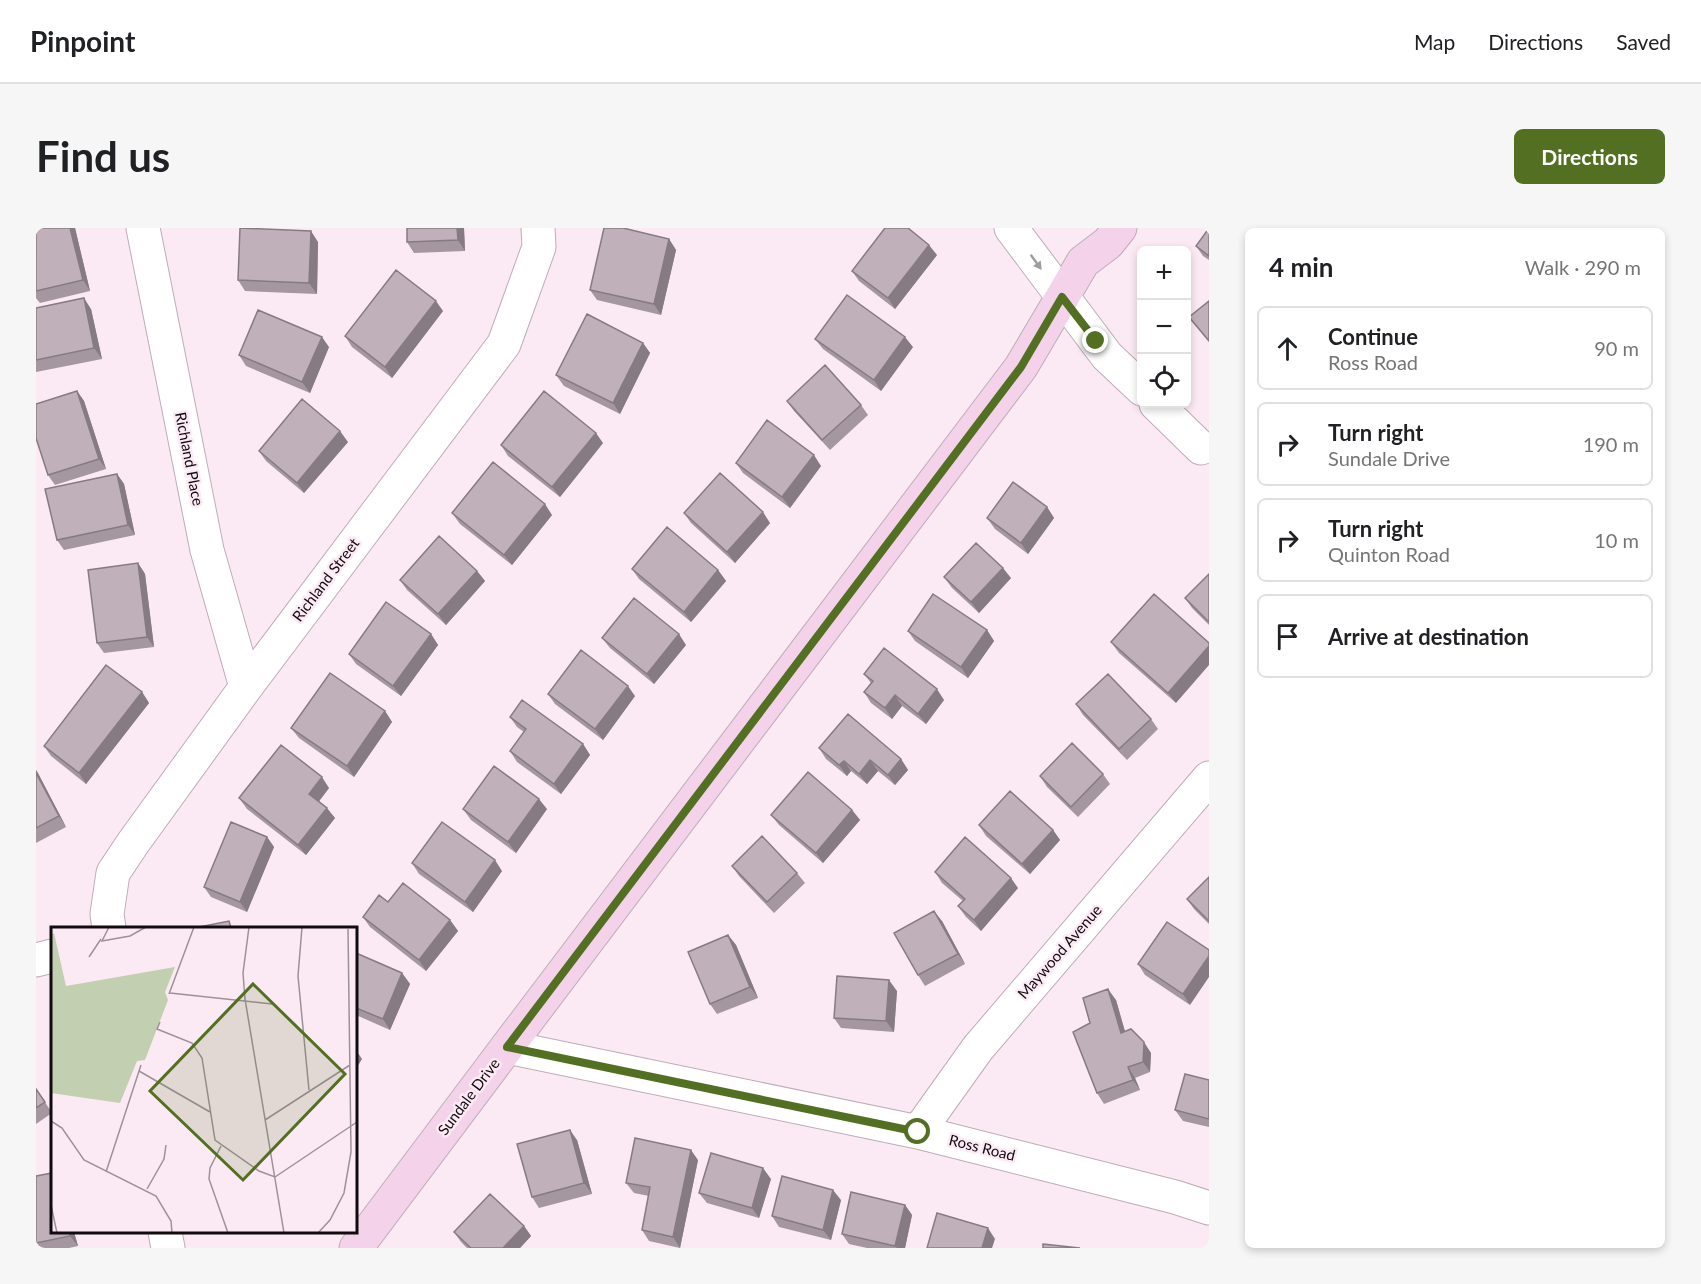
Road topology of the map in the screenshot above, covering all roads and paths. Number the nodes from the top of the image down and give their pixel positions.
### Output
1 (143, 228) edge
2 (538, 228) edge
3 (1011, 228) edge
4 (1120, 228) edge
5 (1062, 297) junction
6 (1137, 384) edge
7 (1160, 408) edge
8 (1201, 448) dead end
9 (246, 687) junction
10 (1209, 778) edge
11 (109, 927) edge
12 (51, 956) edge
13 (36, 960) edge
14 (507, 1047) junction
15 (918, 1132) junction
16 (1209, 1208) edge
17 (165, 1233) edge
18 (168, 1248) edge
19 (356, 1248) edge

1 - 9 street, Richland Place
2 - 9 street, Richland Street
3 -> 5 street
4 - 5 street, Sundale Drive
5 - 6 street
5 - 14 street, Sundale Drive
7 - 8 street
9 - 11 street, Richland Street
10 - 15 street, Maywood Avenue
12 - 13 street
14 - 15 street, Ross Road
14 - 19 street, Sundale Drive
15 - 16 street, Ross Road
17 - 18 street

